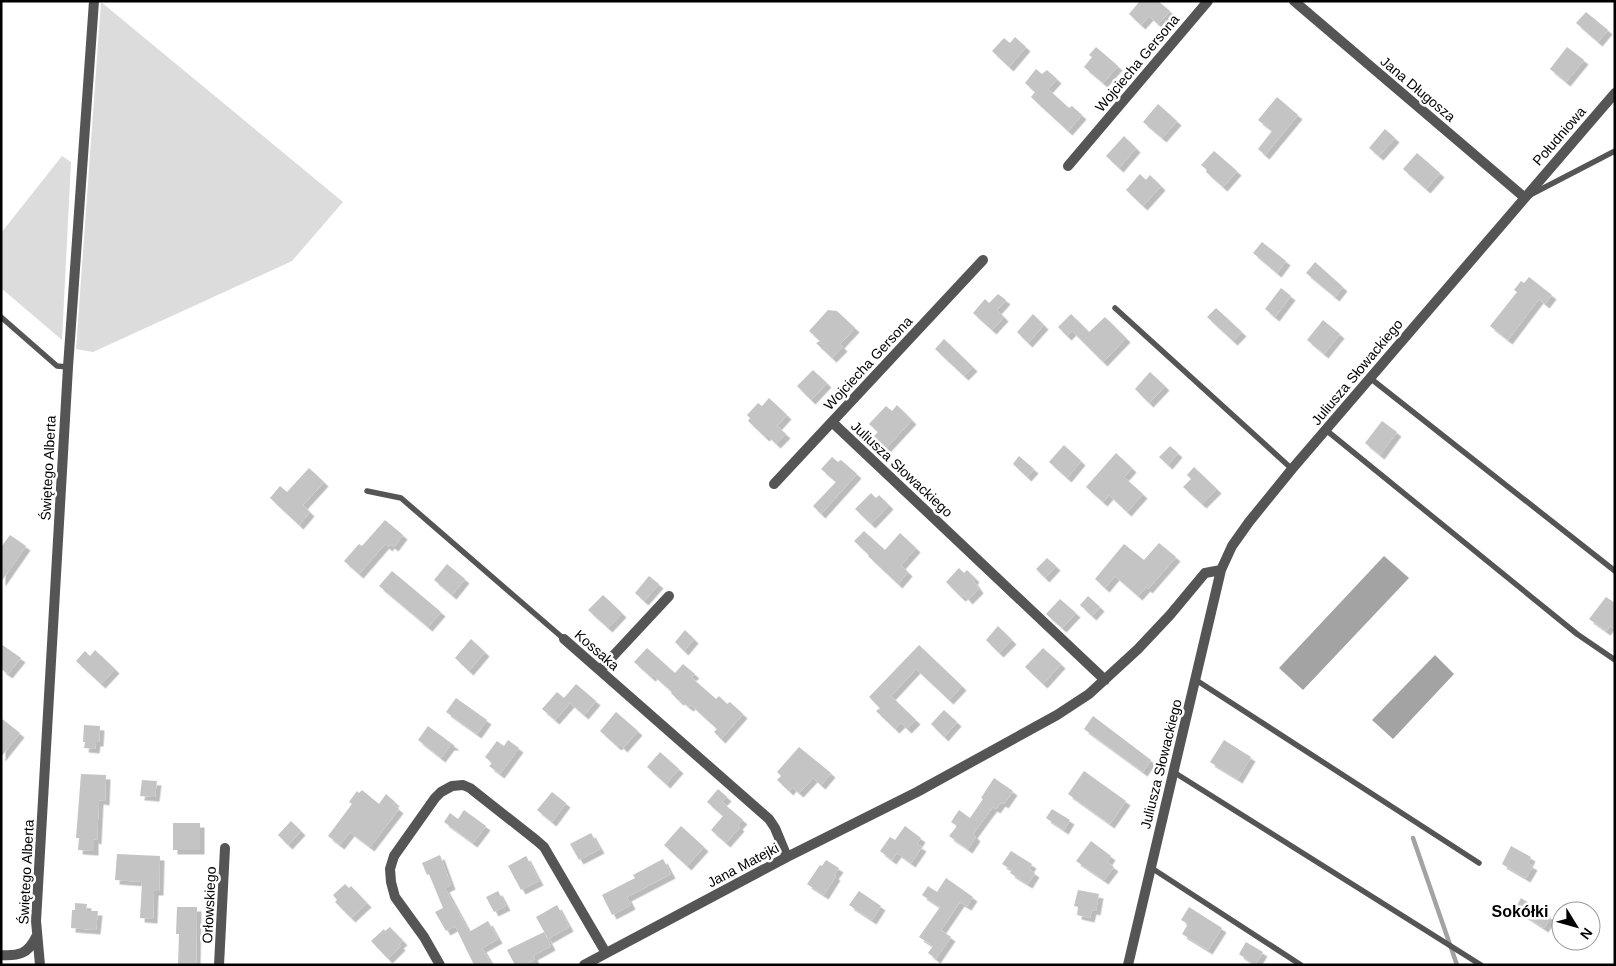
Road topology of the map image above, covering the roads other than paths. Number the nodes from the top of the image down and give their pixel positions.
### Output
1 (94, 1) edge
2 (1208, 1) edge
3 (1294, 1) edge
4 (1615, 93) edge
5 (1615, 151) edge
6 (1068, 166) dead end
7 (1524, 198) junction
8 (983, 260) dead end
9 (1115, 308) dead end
10 (1, 317) edge
11 (68, 367) junction
12 (1370, 378) junction
13 (832, 422) junction
14 (1326, 430) junction
15 (1292, 469) junction
16 (774, 484) dead end
17 (367, 492) dead end
18 (1221, 570) junction
19 (1615, 572) edge
20 (669, 596) dead end
21 (564, 639) joint
22 (1615, 660) edge
23 (600, 670) junction
24 (1105, 680) junction
25 (1196, 680) junction
26 (1172, 771) junction
27 (225, 848) dead end
28 (787, 857) junction
29 (1479, 864) dead end
30 (1150, 868) junction
31 (37, 937) junction
32 (606, 952) junction
33 (1, 956) edge
34 (590, 964) edge
35 (10, 965) edge
36 (40, 965) edge
37 (219, 965) edge
38 (440, 965) edge
39 (1128, 965) edge
40 (1301, 965) edge
41 (1481, 965) edge

1 - 11 street, Świętego Alberta
2 - 6 street, Wojciecha Gersona
3 - 7 street, Jana Długosza
4 - 7 street, Południowa
5 - 7 lane
7 - 12 street, Juliusza Słowackiego
8 - 13 street, Wojciecha Gersona
9 - 15 lane
10 - 11 lane
11 - 31 street, Świętego Alberta
12 - 14 street, Juliusza Słowackiego
12 - 19 lane
13 - 16 street, Wojciecha Gersona
13 - 24 street, Juliusza Słowackiego
14 - 15 street, Juliusza Słowackiego
14 - 22 lane
15 - 18 street, Juliusza Słowackiego
17 - 21 lane, Kossaka
18 - 24 street
18 - 25 street, Juliusza Słowackiego
20 - 23 street
21 - 23 street, Kossaka
23 - 28 street, Kossaka
24 - 28 street, Jana Matejki
25 - 26 street, Juliusza Słowackiego
25 - 29 lane
26 - 30 street, Juliusza Słowackiego
26 - 41 lane
27 - 37 street, Orłowskiego
28 - 32 street, Jana Matejki
30 - 39 street, Juliusza Słowackiego
30 - 40 lane
31 - 33 street, Świętego Alberta
31 - 36 street, Świętego Alberta
32 - 34 street, Jana Matejki
32 - 38 street
33 - 35 street

